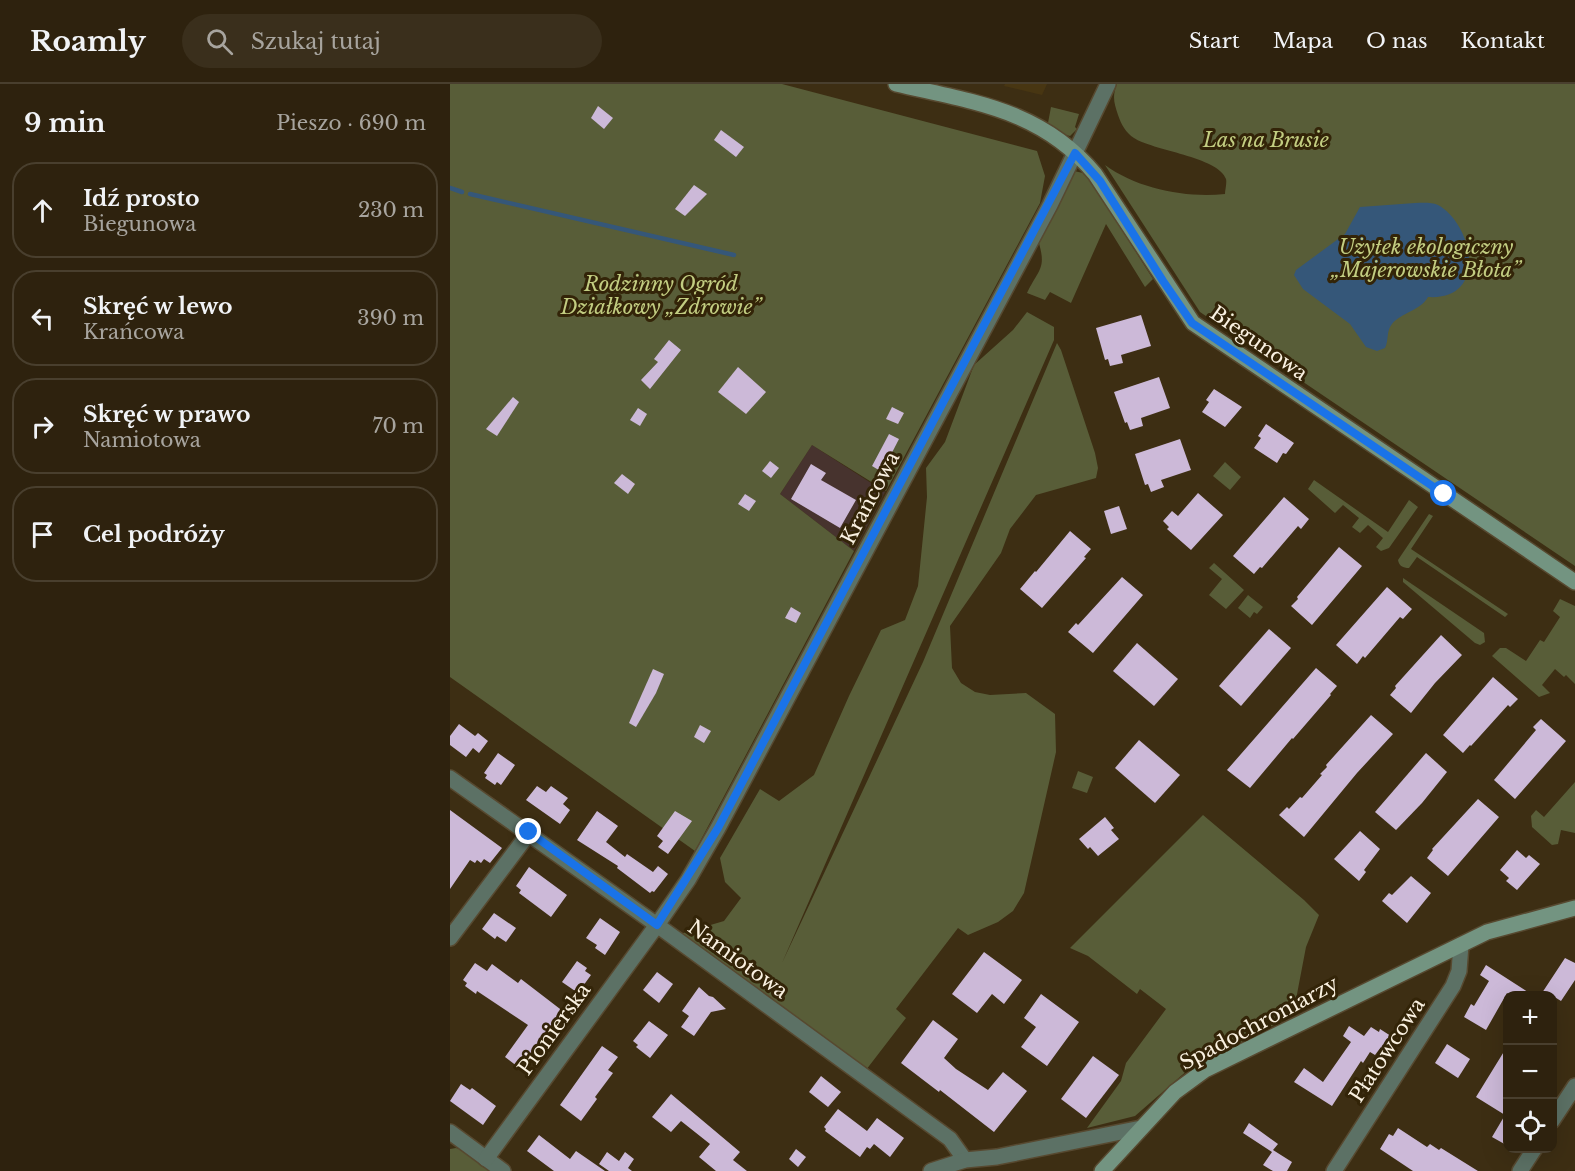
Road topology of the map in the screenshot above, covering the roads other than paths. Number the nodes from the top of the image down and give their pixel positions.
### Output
1 (896, 84) edge
2 (1108, 84) edge
3 (1075, 153) junction
4 (1575, 582) edge
5 (450, 778) edge
6 (529, 832) junction
7 (1575, 908) edge
8 (657, 925) junction
9 (450, 938) edge
10 (1461, 945) junction
11 (1575, 1086) edge
12 (1557, 1113) edge
13 (1141, 1128) junction
14 (451, 1134) edge
15 (1532, 1153) edge
16 (486, 1159) junction
17 (965, 1160) junction
18 (503, 1171) edge
19 (931, 1171) edge
20 (1102, 1171) edge
21 (1334, 1171) edge
22 (1520, 1171) edge

1 - 3 street, Biegunowa
2 - 3 street, Krańcowa
3 - 4 street, Biegunowa
3 - 8 street, Krańcowa
5 - 6 street, Namiotowa
6 - 8 street, Namiotowa
6 - 9 street
7 - 10 street, Spadochroniarzy
8 - 16 street, Pionierska
8 - 17 street, Namiotowa
10 - 13 street, Spadochroniarzy
10 - 21 street, Płatowcowa
11 - 12 street
13 - 17 street
13 - 20 street, Spadochroniarzy
14 - 16 street
15 - 22 street
16 - 18 street
17 - 19 street

